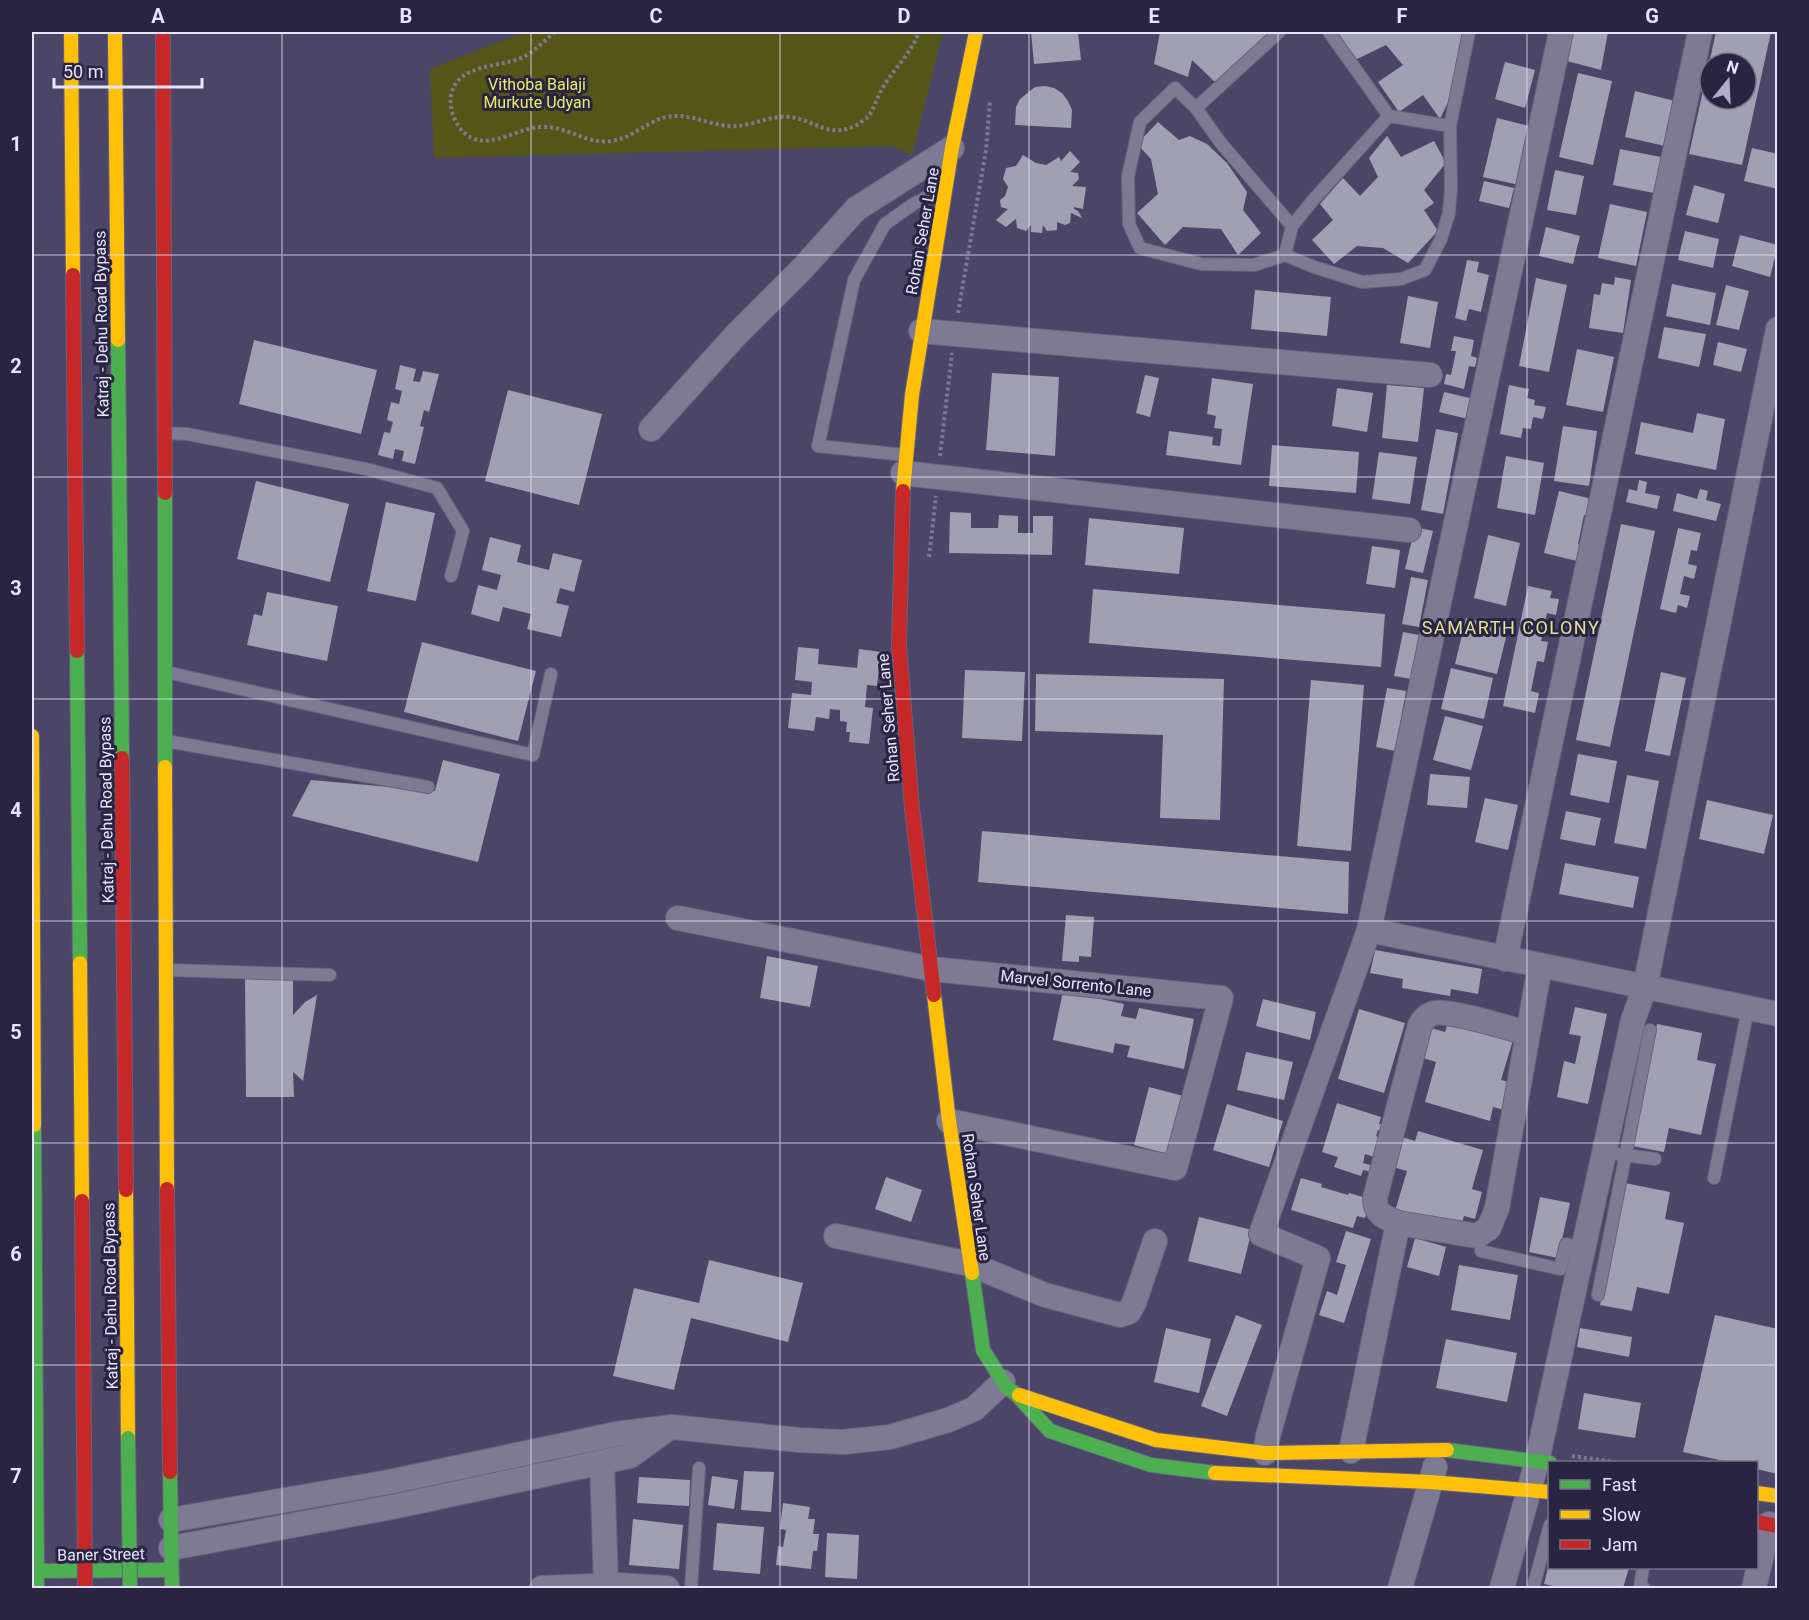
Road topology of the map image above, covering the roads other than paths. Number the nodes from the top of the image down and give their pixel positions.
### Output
1 (71, 32) edge
2 (115, 32) edge
3 (163, 32) edge
4 (976, 32) edge
5 (1279, 32) edge
6 (1329, 32) edge
7 (1469, 32) edge
8 (1560, 32) edge
9 (1700, 32) edge
10 (1196, 108) junction
11 (1389, 116) junction
12 (1450, 126) junction
13 (952, 148) junction
14 (946, 188) junction
15 (1292, 226) junction
16 (1286, 255) junction
17 (1778, 329) edge
18 (921, 331) junction
19 (1430, 375) dead end
20 (651, 429) dead end
21 (164, 433) junction
22 (904, 464) junction
23 (1409, 530) dead end
24 (451, 576) dead end
25 (165, 672) junction
26 (551, 674) dead end
27 (32, 736) edge
28 (165, 741) junction
29 (428, 787) dead end
30 (32, 889) edge
31 (678, 918) dead end
32 (1369, 930) junction
33 (1505, 958) junction
34 (1540, 966) junction
35 (932, 969) junction
36 (166, 970) junction
37 (330, 975) dead end
38 (1645, 987) junction
39 (32, 1008) edge
40 (1748, 1009) junction
41 (1778, 1014) edge
42 (1650, 1030) dead end
43 (1527, 1034) junction
44 (949, 1121) junction
45 (1614, 1154) junction
46 (1655, 1159) dead end
47 (1714, 1178) dead end
48 (1398, 1223) junction
49 (836, 1236) dead end
50 (33, 1240) edge
51 (1155, 1241) dead end
52 (1583, 1248) junction
53 (1481, 1251) dead end
54 (970, 1264) junction
55 (1598, 1295) dead end
56 (1009, 1388) junction
57 (672, 1426) junction
58 (1440, 1450) junction
59 (1351, 1451) junction
60 (1265, 1453) junction
61 (602, 1462) junction
62 (1543, 1462) edge
63 (699, 1468) dead end
64 (1430, 1482) junction
65 (1539, 1491) edge
66 (1758, 1493) edge
67 (1778, 1496) edge
68 (171, 1520) junction
69 (1768, 1524) edge
70 (1548, 1533) edge
71 (171, 1559) junction
72 (1643, 1569) edge
73 (34, 1571) edge
74 (606, 1585) junction
75 (37, 1588) edge
76 (86, 1588) edge
77 (130, 1588) edge
78 (172, 1588) edge
79 (542, 1588) edge
80 (667, 1588) edge
81 (691, 1588) edge
82 (1400, 1588) edge
83 (1502, 1588) edge
84 (1533, 1588) edge
85 (1644, 1588) edge
86 (1754, 1588) edge

1 - 76 main road, Katraj - Dehu Road Bypass, bridge
2 - 77 main road, Katraj - Dehu Road Bypass, bridge
3 - 21 main road
4 - 13 main road, Rohan Seher Lane
5 - 10 lane
6 - 11 lane
7 - 12 lane
8 - 32 street
9 - 33 street
10 - 15 lane
10 - 16 lane
11 - 12 lane
11 - 15 lane
12 - 16 lane
13 - 14 main road, Rohan Seher Lane
13 - 20 street
14 - 18 main road, Rohan Seher Lane
14 - 22 lane
15 - 16 lane
17 - 38 street
18 - 19 street
18 - 22 main road, Rohan Seher Lane
21 - 24 lane
21 - 25 main road
22 - 23 street
22 - 35 main road, Rohan Seher Lane
25 - 26 lane
25 - 28 main road
27 - 30 main road
28 - 29 lane
28 - 36 main road
30 - 39 main road
31 - 35 street, Marvel Sorrento Lane
32 - 33 street
32 - 60 street
33 - 34 street
34 - 38 street
34 - 43 street
35 - 44 main road, Rohan Seher Lane
35 - 44 street, Marvel Sorrento Lane
36 - 37 lane
36 - 68 main road
38 - 40 street
38 - 45 street
39 - 50 main road
40 - 41 street
40 - 47 lane
42 - 45 lane
43 - 48 street
43 - 48 street
44 - 54 main road, Rohan Seher Lane
45 - 46 lane
45 - 52 street
45 - 55 lane
48 - 59 street
49 - 54 street
50 - 73 main road
51 - 54 street
52 - 53 lane
52 - 62 street
54 - 56 main road, Rohan Seher Lane
56 - 57 street
56 - 60 main road
56 - 64 main road, Rohan Seher Lane
57 - 61 street
57 - 68 street
58 - 59 main road
58 - 62 main road
58 - 64 street
59 - 60 main road
61 - 71 street
61 - 74 street
62 - 65 street
63 - 81 lane
64 - 65 main road, Rohan Seher Lane
64 - 82 street
65 - 83 street
66 - 67 main road
68 - 71 main road
69 - 86 street
70 - 84 lane
71 - 73 main road, Baner Street
71 - 78 main road
72 - 85 lane
73 - 75 main road
74 - 79 street
74 - 80 street

